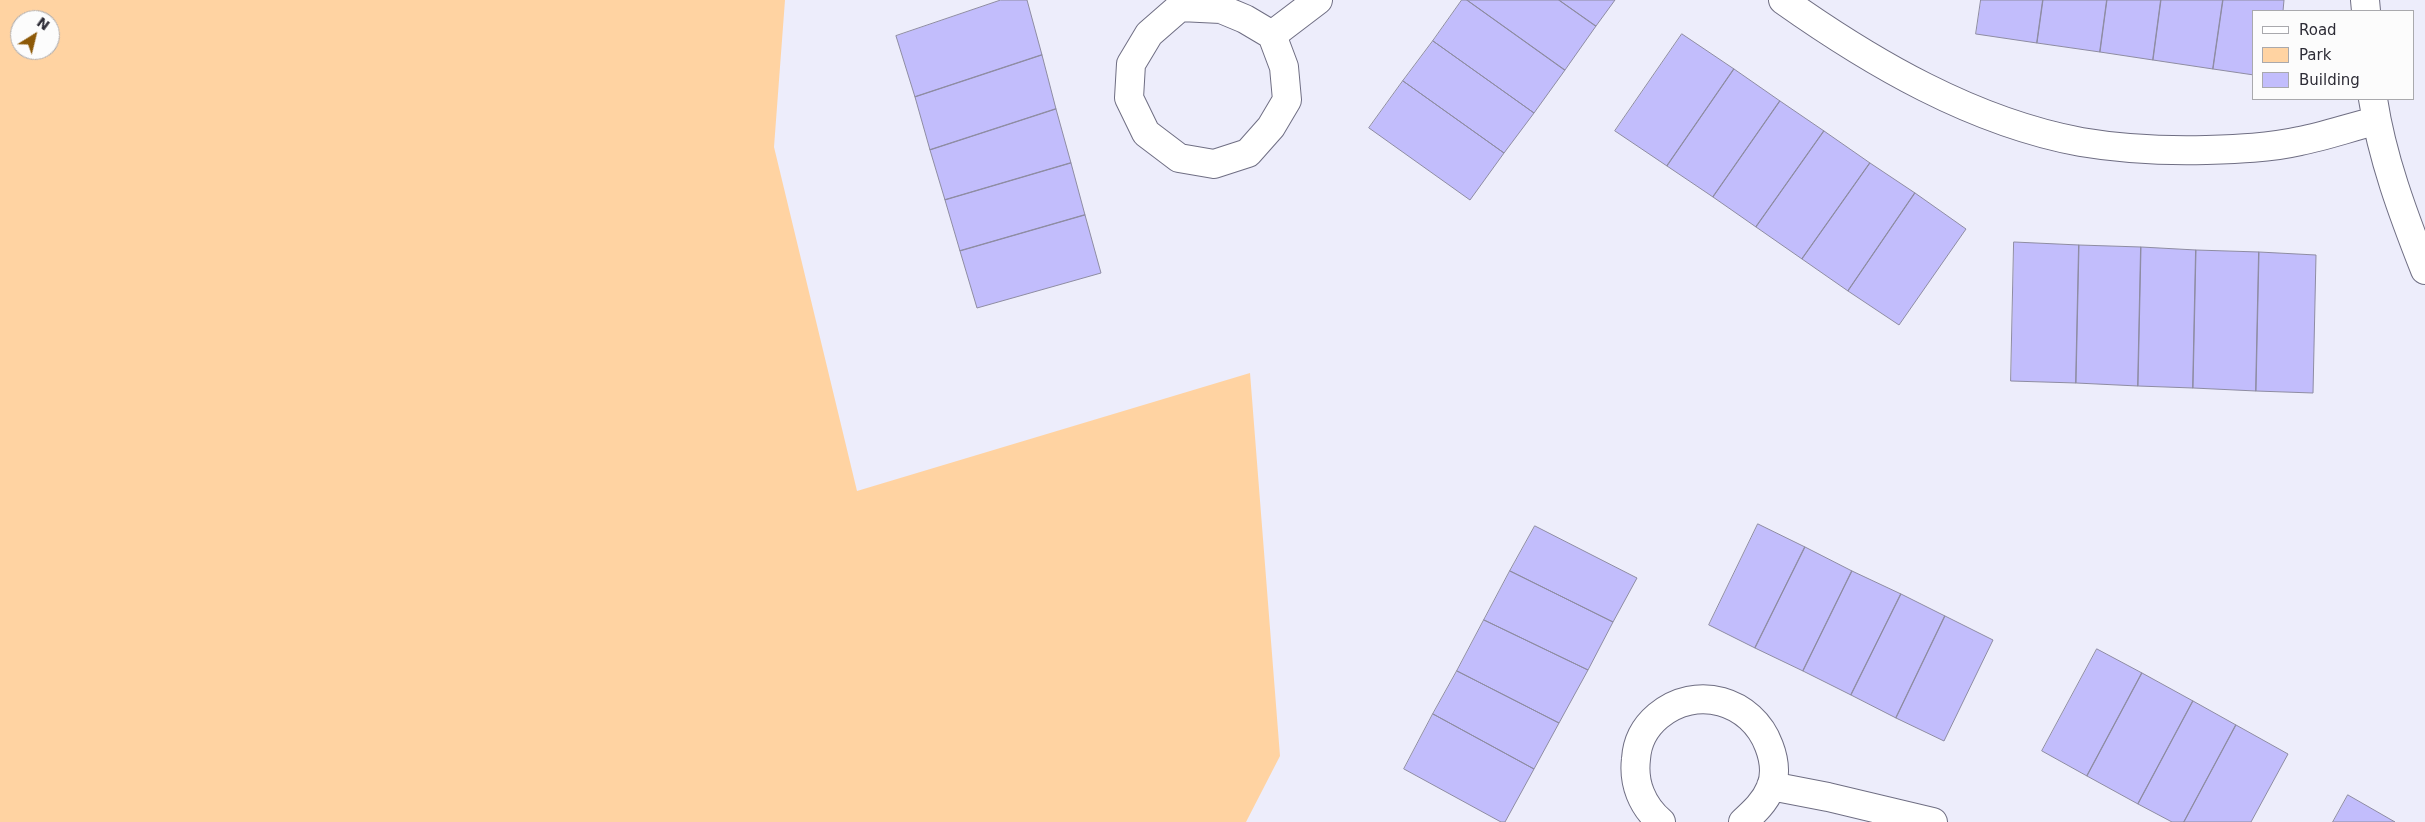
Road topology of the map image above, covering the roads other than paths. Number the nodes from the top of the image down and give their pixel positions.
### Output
1 (1318, 0) edge
2 (1783, 0) edge
3 (1272, 35) junction
4 (2375, 110) edge
5 (2425, 270) edge
6 (1772, 786) junction
7 (1661, 822) edge
8 (1743, 822) edge
9 (1933, 822) edge

1 - 3 street
2 - 4 street
3 - 3 street
4 - 5 street
6 - 7 street
6 - 8 street
6 - 9 street

